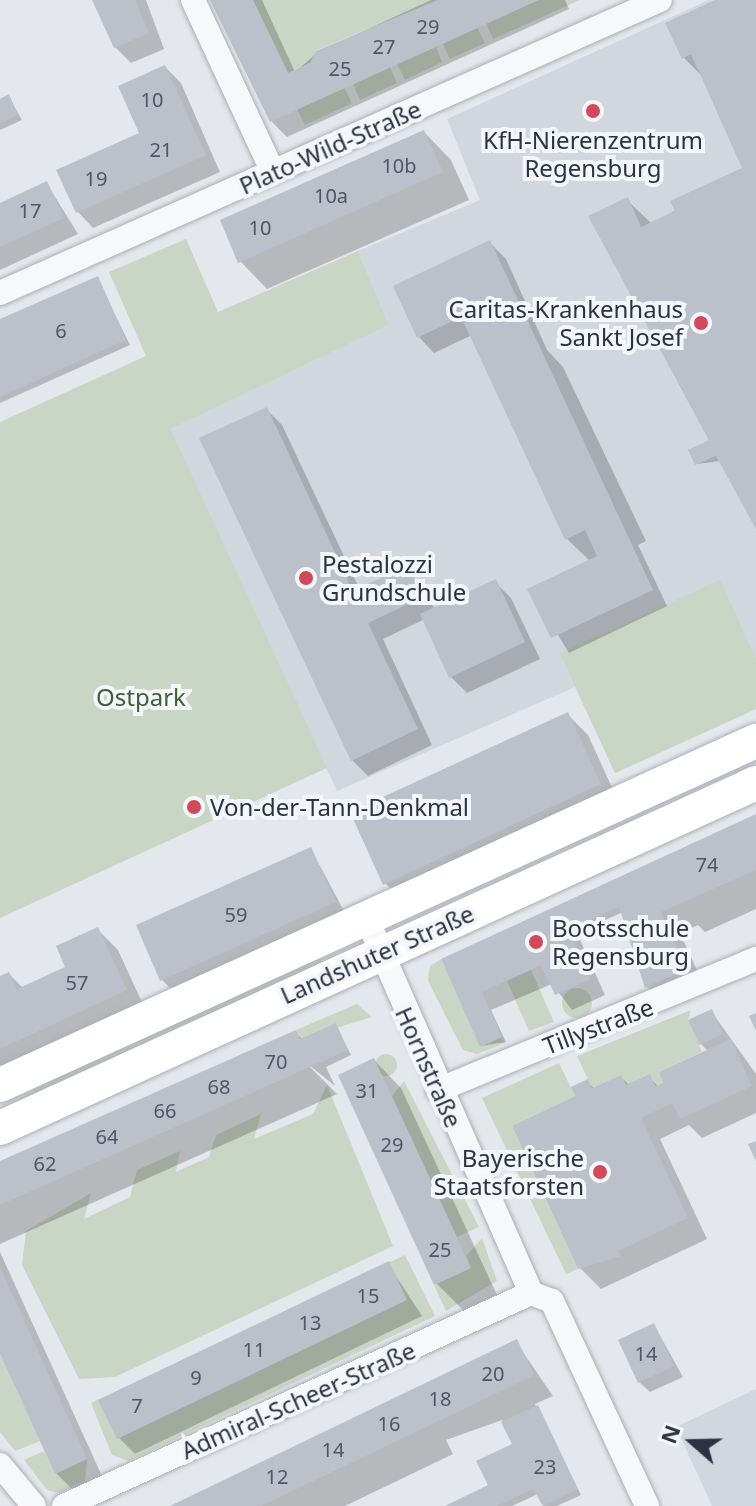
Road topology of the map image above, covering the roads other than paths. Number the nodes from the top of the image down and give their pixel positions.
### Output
1 (193, 0) edge
2 (660, 0) edge
3 (619, 8) edge
4 (273, 172) junction
5 (0, 293) edge
6 (756, 741) edge
7 (756, 783) edge
8 (367, 919) junction
9 (381, 952) junction
10 (756, 959) edge
11 (0, 1085) edge
12 (438, 1090) junction
13 (0, 1128) edge
14 (531, 1293) junction
15 (0, 1465) edge
16 (34, 1506) edge
17 (64, 1506) edge
18 (647, 1506) edge

1 - 4 street
2 - 3 street, Plato-Wild-Straße
3 - 4 street, Plato-Wild-Straße
4 - 5 street, Plato-Wild-Straße
6 - 8 main road, Landshuter Straße
7 - 9 main road, Landshuter Straße
8 - 9 street, Hornstraße
8 - 11 main road, Landshuter Straße
9 - 12 street, Hornstraße
9 - 13 main road, Landshuter Straße
10 - 12 street, Tillystraße
12 - 14 street, Hornstraße
14 - 17 street, Admiral-Scheer-Straße
14 - 18 street, Hornstraße
15 - 16 street

